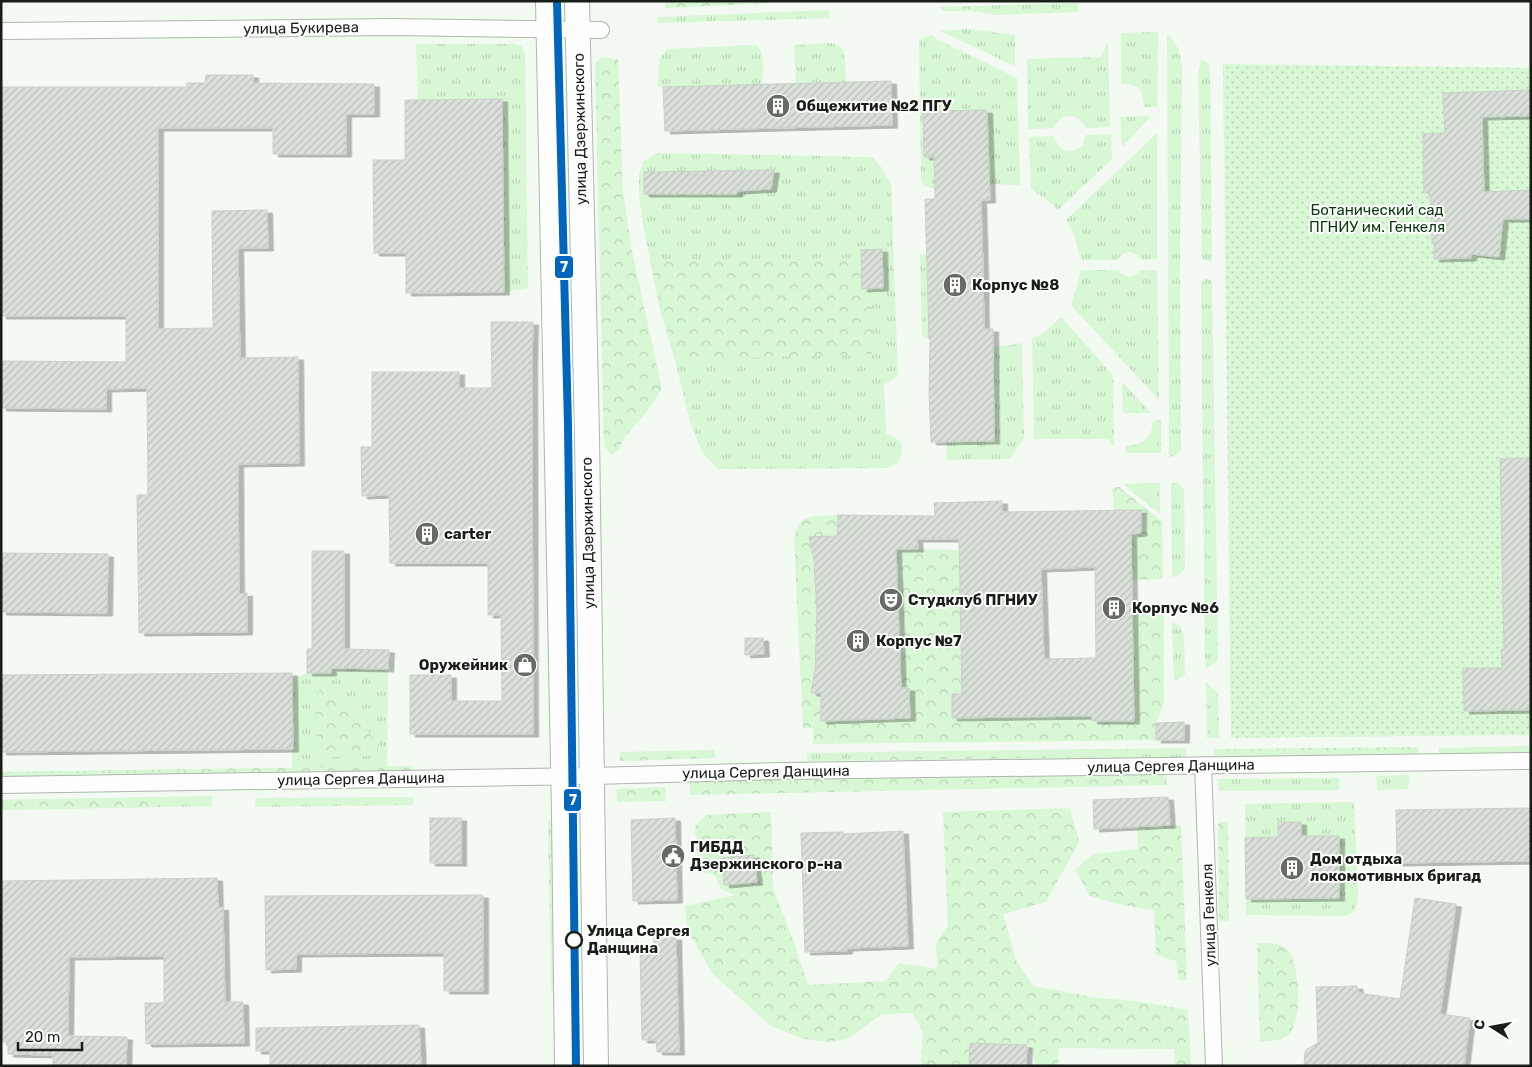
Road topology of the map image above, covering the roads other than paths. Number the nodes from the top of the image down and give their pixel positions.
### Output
1 (548, 1) edge
2 (577, 1) edge
3 (548, 29) junction
4 (578, 30) junction
5 (601, 30) dead end
6 (1, 32) edge
7 (1531, 761) edge
8 (1203, 765) junction
9 (592, 776) junction
10 (563, 777) junction
11 (1, 785) edge
12 (567, 1066) edge
13 (596, 1066) edge
14 (1214, 1066) edge

1 - 3 main road, улица Дзержинского
2 - 4 main road, улица Дзержинского
3 - 4 street, улица Букирева
3 - 6 street, улица Букирева
3 - 10 main road, улица Дзержинского
4 - 5 street, улица Букирева
4 - 9 main road, улица Дзержинского
7 - 8 street, улица Сергея Данщина
8 - 9 street, улица Сергея Данщина
8 - 14 street, улица Генкеля
9 - 10 street, улица Сергея Данщина
9 - 13 main road, улица Дзержинского
10 - 11 street, улица Сергея Данщина
10 - 12 main road, улица Дзержинского

